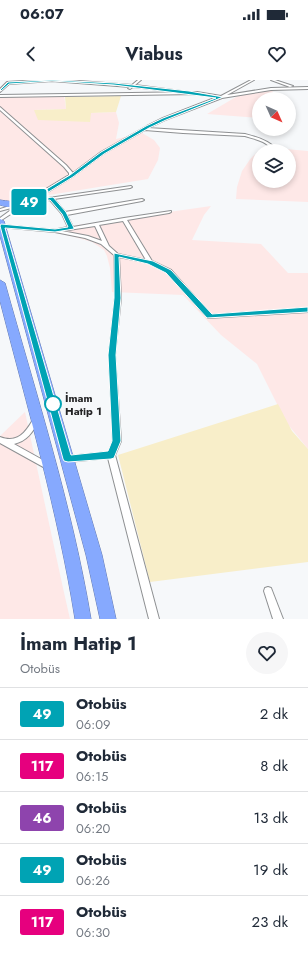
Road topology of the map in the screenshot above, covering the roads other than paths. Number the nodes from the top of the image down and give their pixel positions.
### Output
1 (140, 80) edge
2 (254, 80) edge
3 (272, 80) edge
4 (97, 81) edge
5 (132, 87) junction
6 (299, 88) junction
7 (308, 88) edge
8 (0, 90) edge
9 (199, 94) junction
10 (122, 95) junction
11 (0, 96) edge
12 (221, 97) junction
13 (0, 108) edge
14 (145, 129) junction
15 (267, 144) edge
16 (71, 176) junction
17 (130, 187) dead end
18 (51, 198) junction
19 (142, 200) dead end
20 (0, 202) edge
21 (24, 204) junction
22 (0, 210) edge
23 (169, 212) dead end
24 (64, 214) junction
25 (124, 219) junction
26 (0, 222) edge
27 (96, 224) junction
28 (71, 228) junction
29 (55, 231) junction
30 (108, 247) junction
31 (116, 254) junction
32 (150, 262) junction
33 (1, 290) edge
34 (308, 310) edge
35 (37, 418) junction
36 (2, 441) edge
37 (111, 455) junction
38 (68, 459) junction
39 (50, 468) junction
40 (268, 591) dead end
41 (83, 619) edge
42 (108, 619) edge
43 (154, 619) edge
44 (278, 619) edge

1 - 5 street
2 - 12 street
3 - 6 street
4 - 5 street
4 - 8 street
5 - 9 street
5 - 10 street
6 - 7 street
6 - 12 street
9 - 10 street
9 - 12 street
10 - 11 street
12 - 14 street
13 - 16 street
14 - 15 street
14 - 16 street
16 - 21 street
17 - 18 street
18 - 21 street
18 - 24 street
19 - 24 street
20 - 21 highway
21 - 22 street
21 - 26 street
23 - 25 street
24 - 28 street
25 - 27 street
25 - 32 street
26 - 29 street
26 - 38 highway
27 - 28 street
27 - 30 street
28 - 29 street
29 - 30 street
30 - 31 street
31 - 32 street
31 - 37 street
32 - 34 street
33 - 35 highway
35 - 36 street
35 - 39 highway
36 - 39 street
37 - 38 street
37 - 43 street
38 - 42 highway
39 - 41 highway
40 - 44 street

